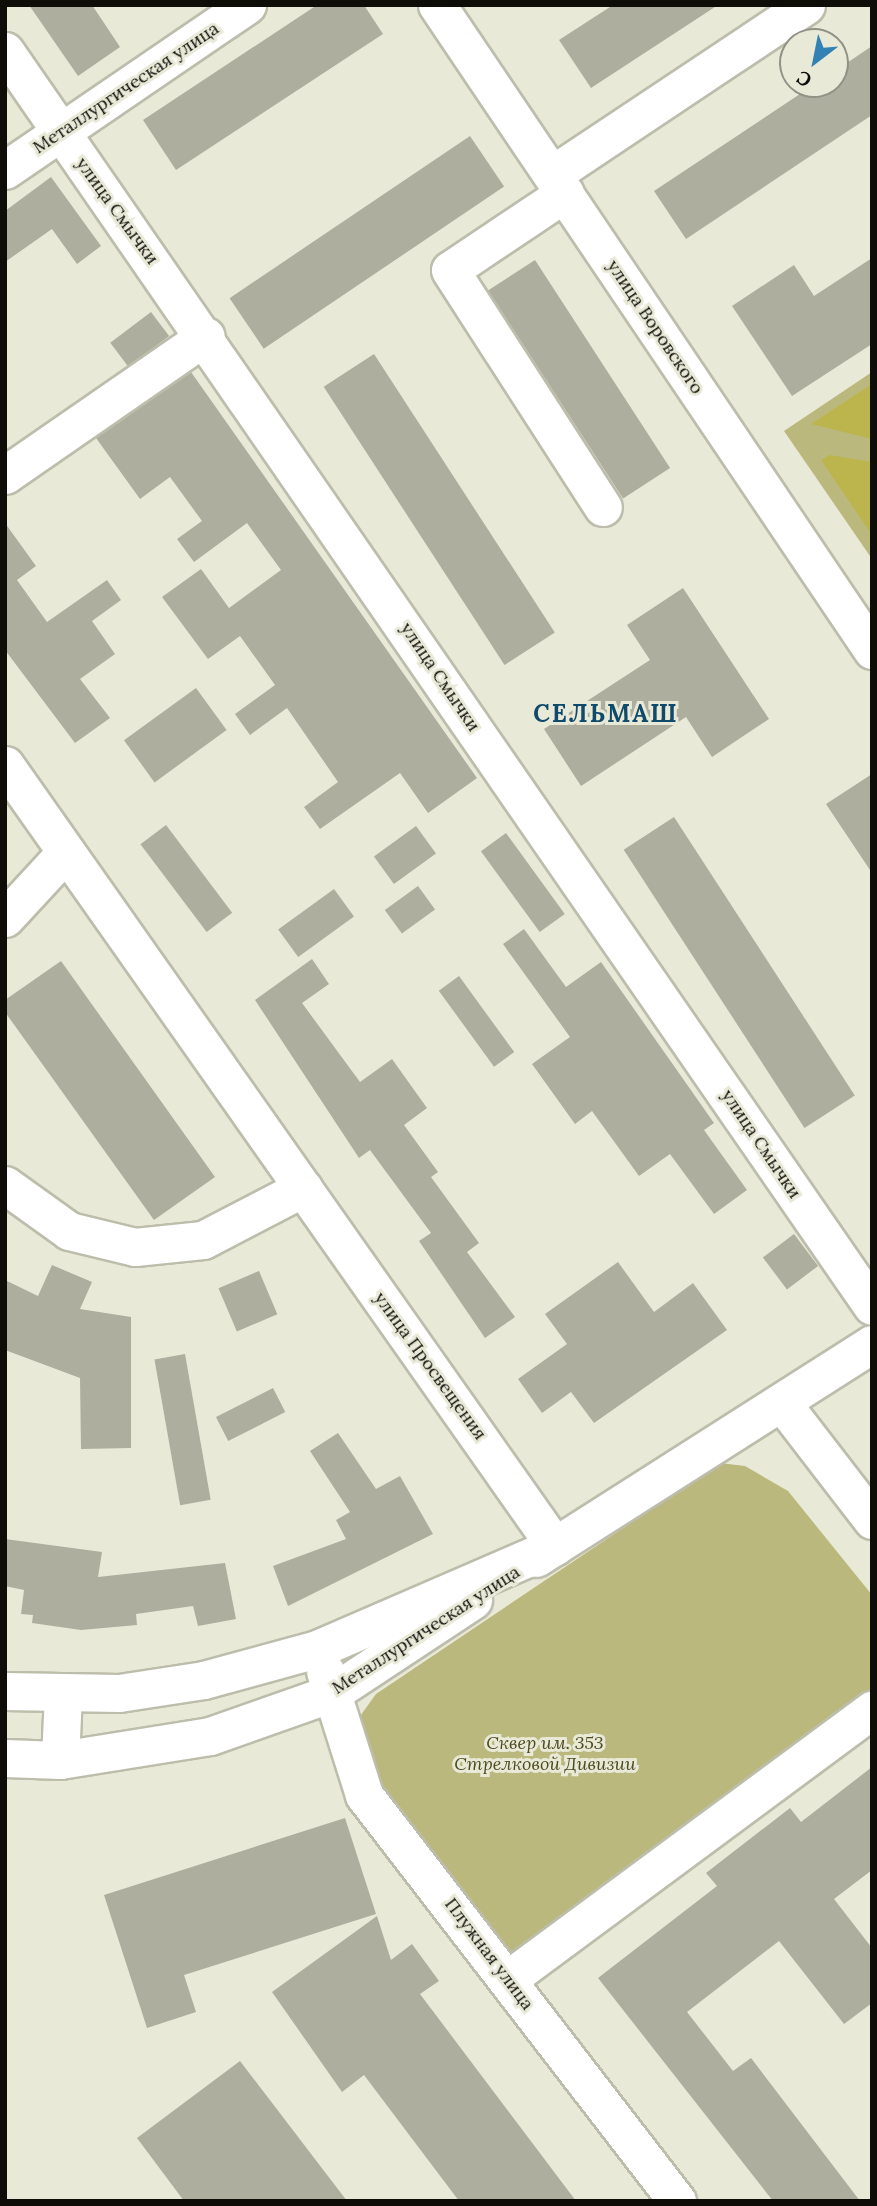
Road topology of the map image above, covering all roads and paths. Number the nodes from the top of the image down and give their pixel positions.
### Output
1 (247, 5) edge
2 (437, 5) edge
3 (806, 5) edge
4 (5, 51) edge
5 (61, 132) junction
6 (5, 170) edge
7 (559, 184) junction
8 (206, 336) junction
9 (5, 475) edge
10 (603, 507) dead end
11 (872, 650) edge
12 (5, 765) edge
13 (66, 852) junction
14 (5, 918) edge
15 (5, 1185) edge
16 (303, 1188) junction
17 (872, 1306) edge
18 (872, 1344) edge
19 (782, 1404) junction
20 (872, 1520) edge
21 (555, 1546) junction
22 (317, 1649) junction
23 (5, 1691) edge
24 (63, 1693) junction
25 (332, 1693) junction
26 (872, 1710) edge
27 (5, 1758) edge
28 (60, 1760) junction
29 (508, 1979) junction
30 (677, 2201) edge

1 - 5 street, Металлургическая улица
2 - 7 street, улица Воровского
3 - 7 street
4 - 5 street, улица Смычки
5 - 6 street, Металлургическая улица
5 - 8 street, улица Смычки
7 - 10 street
7 - 11 street, улица Воровского
8 - 9 street
8 - 17 street, улица Смычки
12 - 13 street, улица Просвещения
13 - 14 street
13 - 16 street, улица Просвещения
15 - 16 street
16 - 21 street, улица Просвещения
18 - 19 street, Металлургическая улица
19 - 20 street
19 - 21 street, Металлургическая улица
21 - 22 street, Металлургическая улица
21 - 25 street, Металлургическая улица
22 - 24 street, Металлургическая улица
22 - 25 street, Плужная улица
23 - 24 street, Металлургическая улица
24 - 28 street
25 - 28 street, Металлургическая улица
25 - 29 street, Плужная улица
26 - 29 street
27 - 28 street, Металлургическая улица
29 - 30 street, Плужная улица

